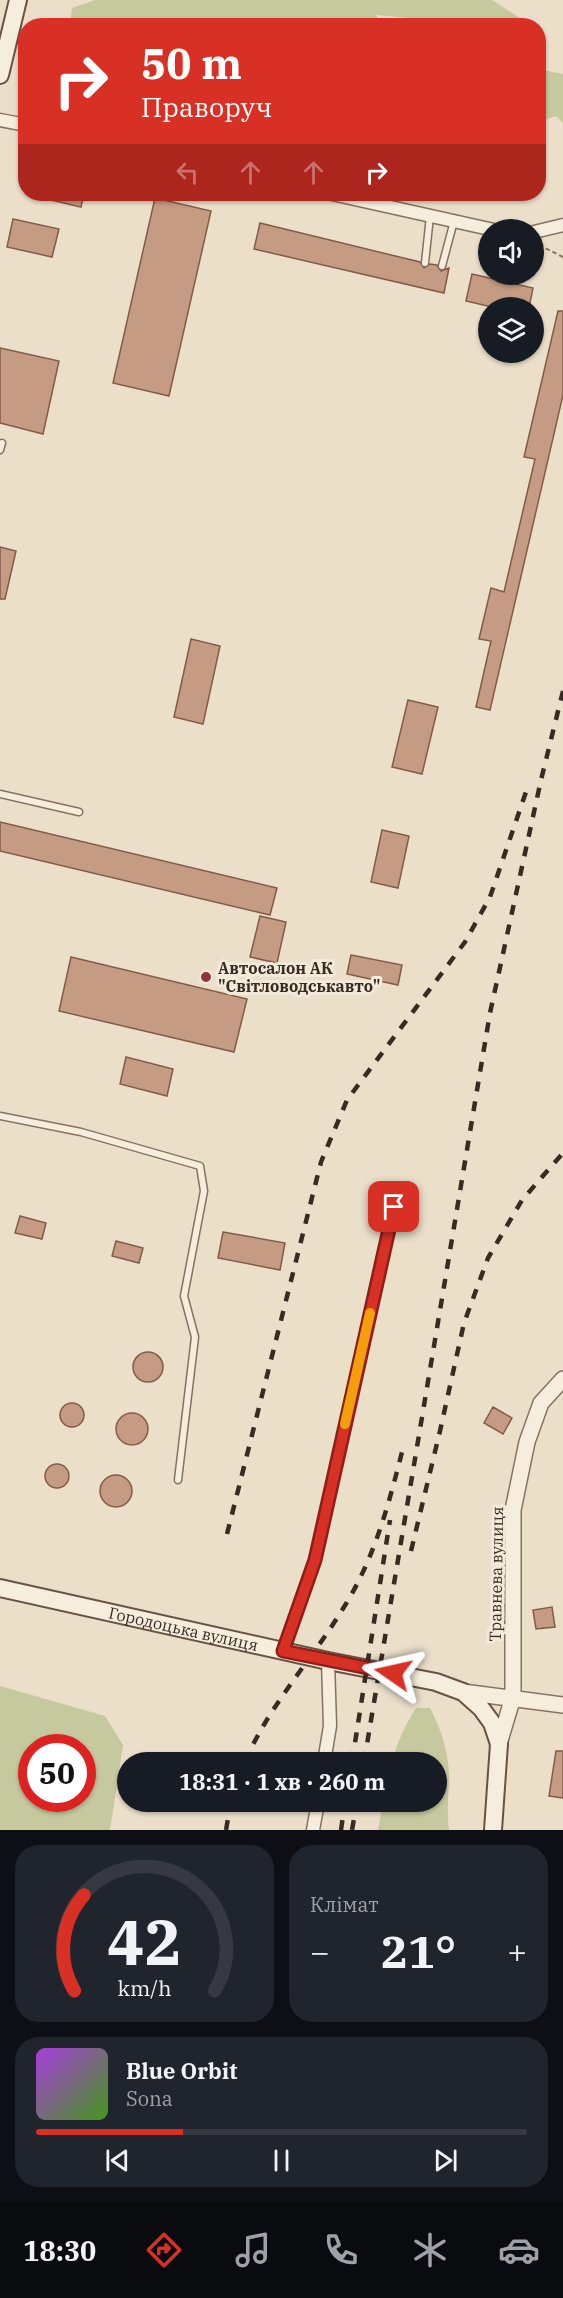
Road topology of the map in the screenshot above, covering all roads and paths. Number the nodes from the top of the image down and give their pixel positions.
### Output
1 (18, 0) edge
2 (0, 75) edge
3 (0, 120) edge
4 (18, 123) edge
5 (366, 201) edge
6 (430, 215) junction
7 (454, 221) junction
8 (563, 225) edge
9 (478, 226) edge
10 (544, 230) edge
11 (544, 247) edge
12 (563, 257) edge
13 (425, 263) dead end
14 (442, 266) dead end
15 (0, 794) edge
16 (79, 812) dead end
17 (0, 1116) edge
18 (394, 1207) dead end
19 (563, 1378) edge
20 (178, 1480) dead end
21 (0, 1588) edge
22 (283, 1651) junction
23 (328, 1661) junction
24 (463, 1692) junction
25 (513, 1697) junction
26 (563, 1705) edge
27 (499, 1744) junction
28 (326, 1752) edge
29 (316, 1812) edge
30 (313, 1830) edge
31 (493, 1830) edge

1 - 2 main road
3 - 4 street
5 - 6 street
6 - 7 street
6 - 13 lane
7 - 9 street
7 - 14 lane
8 - 10 street
11 - 12 path
15 - 16 lane
17 - 20 lane
18 - 22 lane
19 - 25 street, Травнева вулиця
21 - 22 main road, Городоцька вулиця
22 - 23 main road, Городоцька вулиця
23 - 24 main road, Городоцька вулиця
23 - 28 street
24 - 25 street
24 - 27 main road, Городоцька вулиця
25 - 26 street
25 - 27 street, Травнева вулиця
27 - 31 main road, Городоцька вулиця
29 - 30 street

